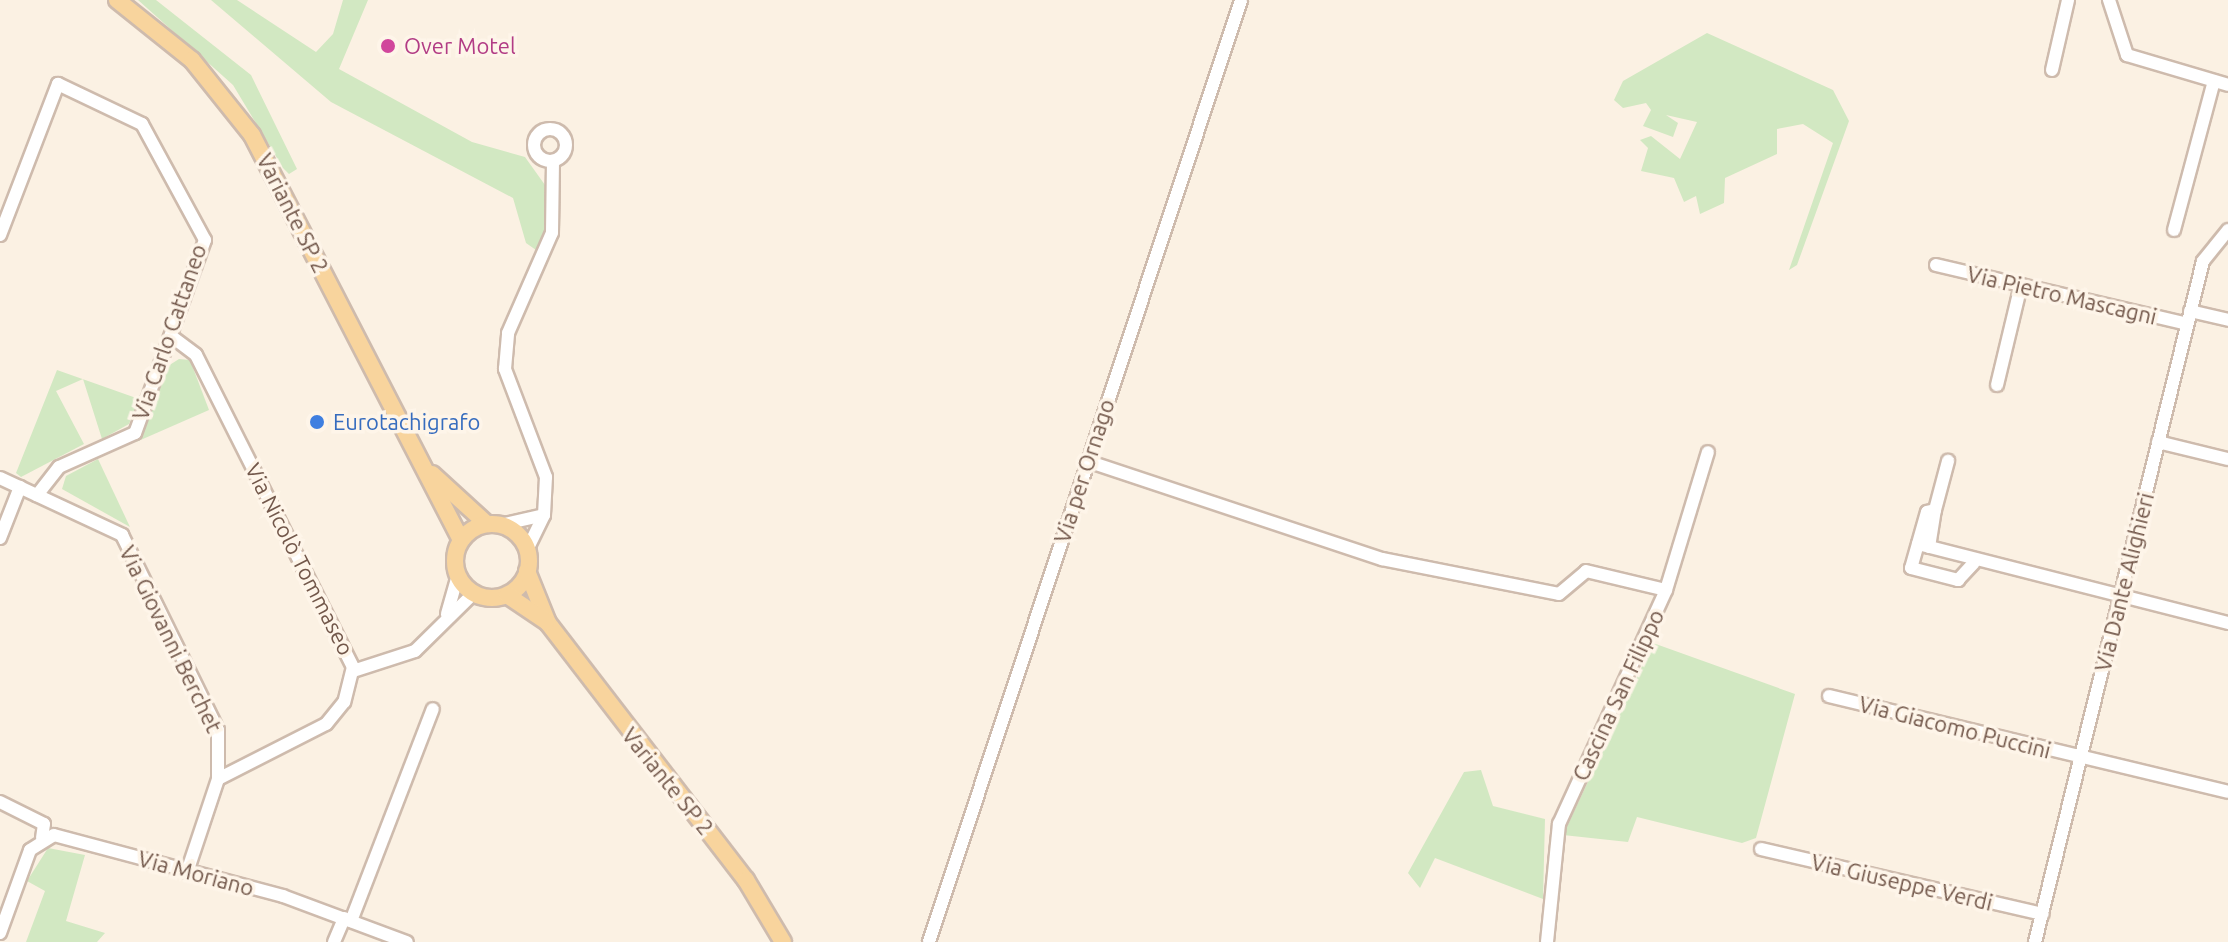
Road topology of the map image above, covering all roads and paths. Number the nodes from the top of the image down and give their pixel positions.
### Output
1 (117, 0) edge
2 (1241, 0) edge
3 (2068, 0) edge
4 (2109, 0) edge
5 (2052, 70) dead end
6 (2214, 81) junction
7 (2228, 85) edge
8 (553, 161) dead end
9 (2174, 230) dead end
10 (2228, 230) edge
11 (0, 235) edge
12 (1936, 265) dead end
13 (2021, 285) junction
14 (2190, 311) junction
15 (2228, 320) edge
16 (2187, 324) junction
17 (171, 336) junction
18 (1997, 385) dead end
19 (2158, 442) junction
20 (1708, 452) dead end
21 (2228, 459) edge
22 (1087, 461) junction
23 (1948, 461) dead end
24 (420, 463) junction
25 (0, 478) edge
26 (20, 487) junction
27 (37, 495) junction
28 (544, 515) junction
29 (493, 525) junction
30 (0, 538) edge
31 (461, 540) junction
32 (1924, 545) junction
33 (527, 550) junction
34 (1974, 563) junction
35 (527, 571) junction
36 (458, 575) junction
37 (1666, 590) junction
38 (474, 593) junction
39 (507, 595) junction
40 (2121, 597) junction
41 (446, 616) junction
42 (548, 623) junction
43 (2228, 623) edge
44 (353, 669) junction
45 (1829, 696) dead end
46 (433, 709) dead end
47 (2082, 757) junction
48 (218, 779) junction
49 (2228, 792) edge
50 (0, 802) edge
51 (42, 838) junction
52 (1761, 849) dead end
53 (190, 872) junction
54 (2043, 914) junction
55 (347, 919) junction
56 (0, 933) edge
57 (334, 942) edge
58 (407, 942) edge
59 (783, 942) edge
60 (929, 942) edge
61 (1547, 942) edge
62 (2035, 942) edge

1 - 24 main road, Variante SP 2
2 - 22 street, Via per Ornago
3 - 5 street
4 - 6 street
6 - 7 street
6 - 9 street
8 - 28 street
10 - 14 street, Via Dante Alighieri
11 - 17 street, Via Carlo Cattaneo
12 - 13 street, Via Pietro Mascagni
13 - 16 street, Via Pietro Mascagni
13 - 18 street
14 - 15 street
14 - 16 street, Via Dante Alighieri
16 - 19 street, Via Dante Alighieri
17 - 27 street, Via Carlo Cattaneo
17 - 44 street, Via Nicolò Tommaseo
19 - 21 street
19 - 40 street, Via Dante Alighieri
20 - 37 street, Cascina San Filippo
22 - 37 street
22 - 60 street, Via per Ornago
23 - 32 street
24 - 29 main road, Variante SP 2
24 - 31 main road, Variante SP 2
25 - 26 street, Via Giovanni Berchet
26 - 27 street, Via Giovanni Berchet
26 - 30 street
27 - 48 street, Via Giovanni Berchet
28 - 29 street
28 - 33 street
29 - 31 main road
29 - 33 main road, Variante SP 2
31 - 36 main road
32 - 34 street
32 - 34 street
33 - 35 main road, Variante SP 2
34 - 40 street
35 - 39 main road
35 - 42 main road, Variante SP 2
36 - 38 main road
36 - 41 street
37 - 61 street, Cascina San Filippo
38 - 39 main road
38 - 41 street
39 - 42 main road, Variante SP 2
40 - 43 street
40 - 47 street, Via Dante Alighieri
41 - 44 street
42 - 59 main road, Variante SP 2
44 - 48 street, Via Nicolò Tommaseo
45 - 47 street, Via Giacomo Puccini
46 - 55 street
47 - 49 street, Via Giacomo Puccini
47 - 54 street, Via Dante Alighieri
48 - 53 street, Via Giovanni Berchet
50 - 51 street
51 - 53 street, Via Moriano
51 - 56 street
52 - 54 street, Via Giuseppe Verdi
53 - 55 street, Via Moriano
54 - 62 street, Via Dante Alighieri
55 - 57 street
55 - 58 street, Via Moriano

